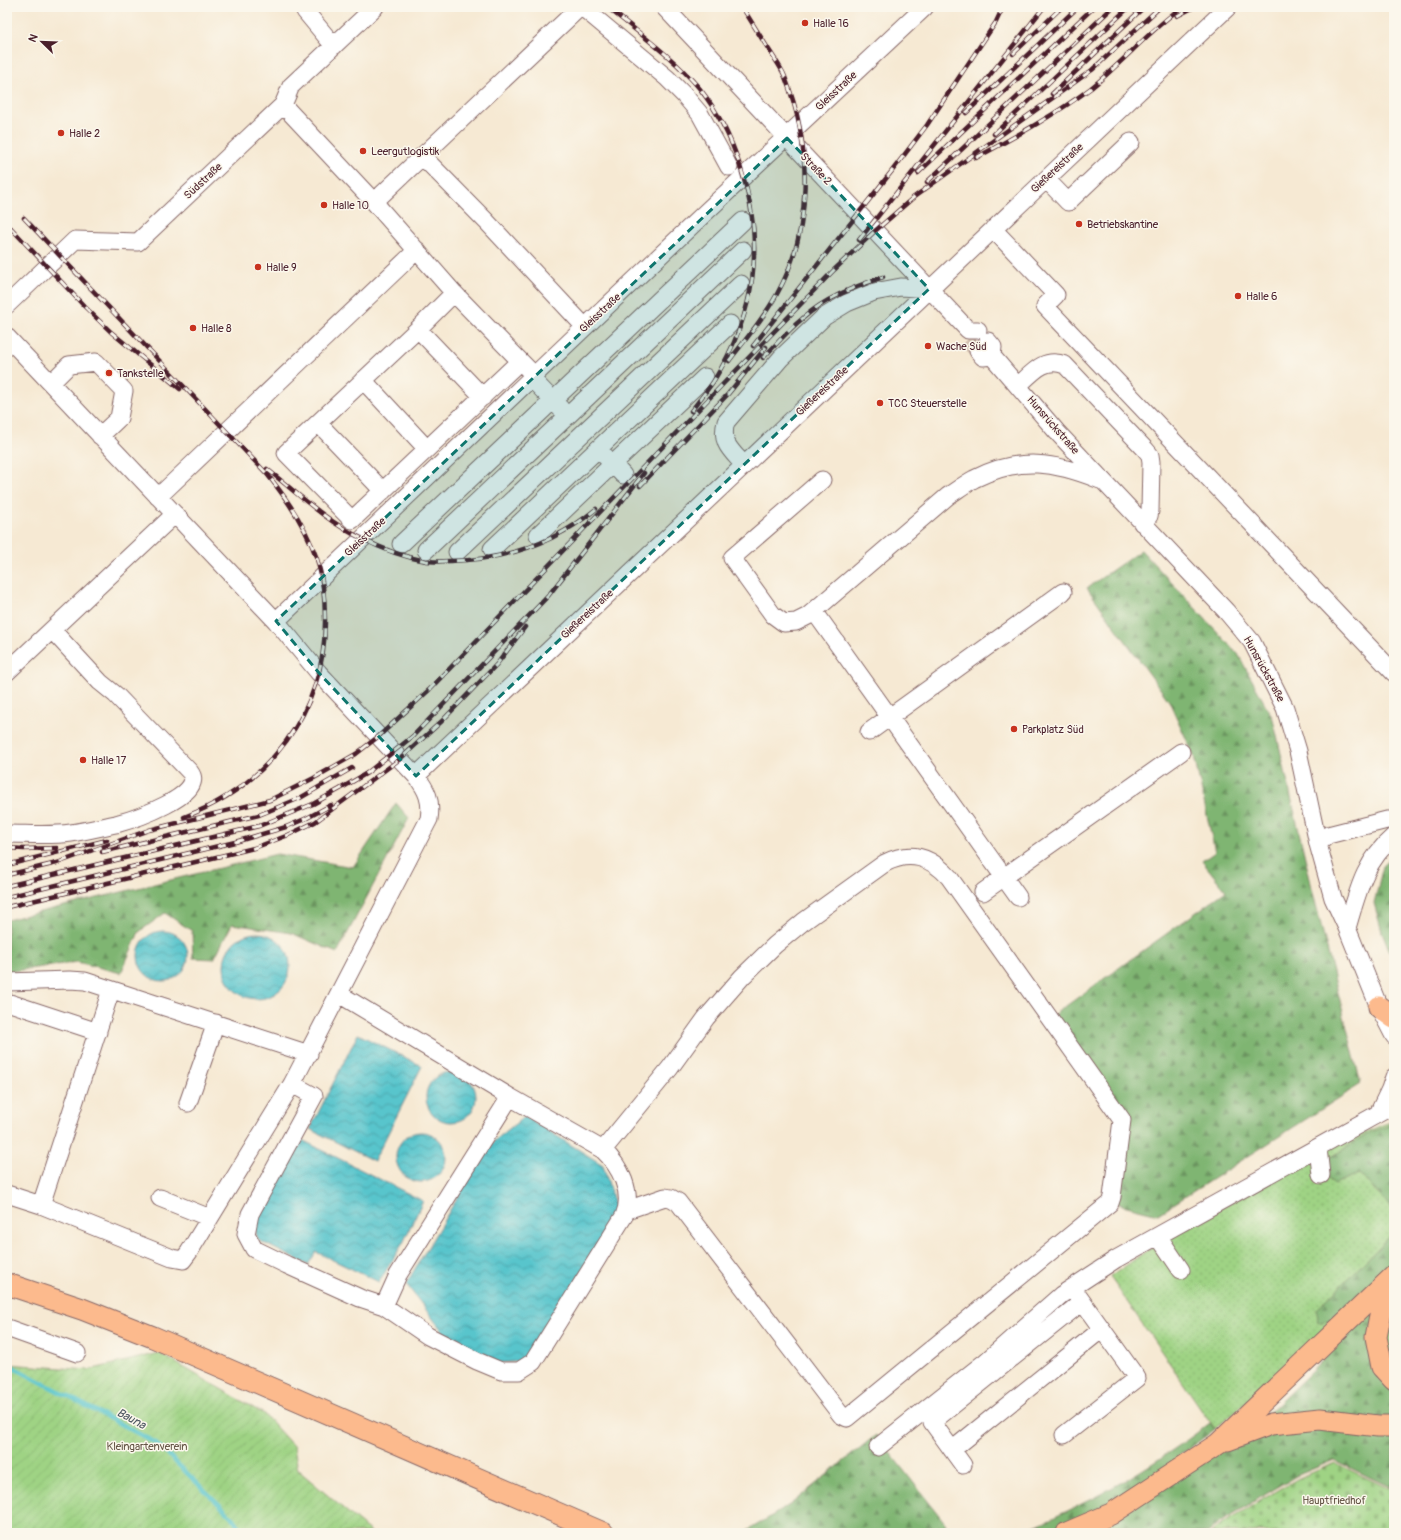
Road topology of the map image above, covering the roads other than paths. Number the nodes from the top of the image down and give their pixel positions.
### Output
1 (309, 7) edge
2 (375, 7) edge
3 (581, 7) edge
4 (925, 7) edge
5 (1228, 7) edge
6 (671, 10) edge
7 (334, 46) junction
8 (283, 105) junction
9 (787, 138) junction
10 (1131, 142) dead end
11 (422, 156) junction
12 (729, 166) dead end
13 (1046, 179) junction
14 (374, 202) junction
15 (743, 221) dead end
16 (993, 229) junction
17 (417, 250) junction
18 (743, 250) dead end
19 (741, 284) dead end
20 (929, 289) junction
21 (454, 293) junction
22 (7, 305) edge
23 (730, 324) dead end
24 (585, 327) junction
25 (418, 329) junction
26 (7, 337) edge
27 (979, 341) joint
28 (520, 361) junction
29 (705, 377) dead end
30 (533, 378) junction
31 (363, 380) junction
32 (50, 383) junction
33 (1018, 386) junction
34 (483, 397) junction
35 (553, 401) junction
36 (567, 416) junction
37 (318, 423) junction
38 (583, 433) junction
39 (100, 436) junction
40 (427, 449) junction
41 (598, 449) junction
42 (744, 465) junction
43 (618, 470) junction
44 (822, 480) dead end
45 (1103, 482) junction
46 (383, 491) junction
47 (158, 497) junction
48 (175, 514) junction
49 (1142, 523) junction
50 (538, 535) dead end
51 (401, 544) dead end
52 (492, 549) dead end
53 (426, 550) dead end
54 (457, 552) dead end
55 (1063, 592) dead end
56 (814, 611) junction
57 (276, 621) junction
58 (52, 630) junction
59 (7, 672) edge
60 (1394, 673) edge
61 (890, 717) junction
62 (868, 732) dead end
63 (1181, 752) dead end
64 (416, 776) junction
65 (1394, 820) edge
66 (7, 834) edge
67 (1394, 836) edge
68 (1318, 844) junction
69 (1005, 878) junction
70 (984, 892) dead end
71 (1018, 897) dead end
72 (1347, 928) junction
73 (7, 982) edge
74 (111, 990) junction
75 (340, 994) junction
76 (7, 1002) edge
77 (1386, 1012) edge
78 (216, 1024) junction
79 (98, 1032) junction
80 (1394, 1036) edge
81 (309, 1054) junction
82 (1394, 1077) edge
83 (292, 1084) junction
84 (510, 1097) junction
85 (188, 1102) dead end
86 (1394, 1105) edge
87 (1378, 1114) junction
88 (1318, 1148) junction
89 (603, 1150) junction
90 (1321, 1175) dead end
91 (7, 1194) edge
92 (160, 1198) dead end
93 (41, 1205) junction
94 (627, 1210) junction
95 (210, 1218) junction
96 (1158, 1236) junction
97 (1181, 1270) dead end
98 (1394, 1276) edge
99 (1394, 1281) edge
100 (7, 1284) edge
101 (1072, 1288) junction
102 (1082, 1302) junction
103 (384, 1306) junction
104 (7, 1328) edge
105 (1102, 1329) junction
106 (77, 1353) dead end
107 (1394, 1380) edge
108 (1394, 1426) edge
109 (1064, 1435) dead end
110 (1218, 1444) junction
111 (878, 1448) dead end
112 (952, 1450) junction
113 (963, 1465) dead end
114 (603, 1533) edge
115 (1067, 1533) edge

1 - 7 street
2 - 7 street, Südstraße
3 - 11 street
3 - 12 street
4 - 9 street, Gleisstraße
5 - 13 street, Gießereistraße
6 - 9 street, Straße 2
7 - 8 street, Südstraße
8 - 14 street
8 - 22 street, Südstraße
9 - 20 street, Straße 2
9 - 24 street, Gleisstraße
10 - 13 street
11 - 14 street
11 - 24 street
13 - 16 street, Gießereistraße
14 - 17 street
15 - 35 street
16 - 20 street, Gießereistraße
16 - 60 street
17 - 21 street
17 - 47 street
18 - 36 street
19 - 38 street
20 - 27 street, Straße 2
20 - 42 street, Gießereistraße
20 - 42 street
21 - 25 street
21 - 28 street
23 - 41 street
24 - 30 street, Gleisstraße
25 - 31 street
25 - 34 street
26 - 32 street
27 - 33 street, Hunsrückstraße
28 - 30 street
28 - 34 street
29 - 43 street
30 - 35 street
30 - 57 street, Gleisstraße
31 - 37 street
31 - 40 street
32 - 39 street
32 - 39 street
33 - 45 street, Hunsrückstraße
33 - 49 street
34 - 40 street
35 - 36 street
35 - 51 street
36 - 38 street
36 - 53 street
37 - 46 street
37 - 46 street
38 - 41 street
38 - 54 street
39 - 47 street
40 - 46 street
41 - 43 street
41 - 52 street
42 - 64 street, Gießereistraße
43 - 50 street
44 - 56 street
45 - 49 street, Hunsrückstraße
45 - 56 street
47 - 48 street
48 - 57 street
48 - 58 street
49 - 68 street, Hunsrückstraße
55 - 61 street
56 - 61 street
57 - 64 street
58 - 59 street
58 - 66 street
61 - 62 street
61 - 69 street
63 - 69 street
64 - 75 street
65 - 68 street
67 - 72 street
68 - 72 street, Hunsrückstraße
69 - 70 street
69 - 71 street
72 - 77 street, Hunsrückstraße
73 - 74 street
74 - 78 street
74 - 79 street
75 - 81 street
75 - 84 street
76 - 79 street
77 - 80 street, Hunsrückstraße
78 - 81 street
78 - 85 street
79 - 93 street
81 - 83 street
82 - 87 street
83 - 95 street
83 - 103 street
84 - 89 street
84 - 103 street
86 - 87 street
87 - 88 street
88 - 90 street
88 - 96 street
89 - 94 street
89 - 94 street
91 - 93 street
92 - 95 street
93 - 95 street
94 - 103 street
96 - 97 street
96 - 101 street
98 - 110 main road
99 - 107 main road
100 - 114 main road
101 - 102 street
101 - 111 street
102 - 105 street
102 - 112 street
104 - 106 street
105 - 109 street
105 - 112 street
108 - 110 main road
110 - 115 main road
112 - 113 street

